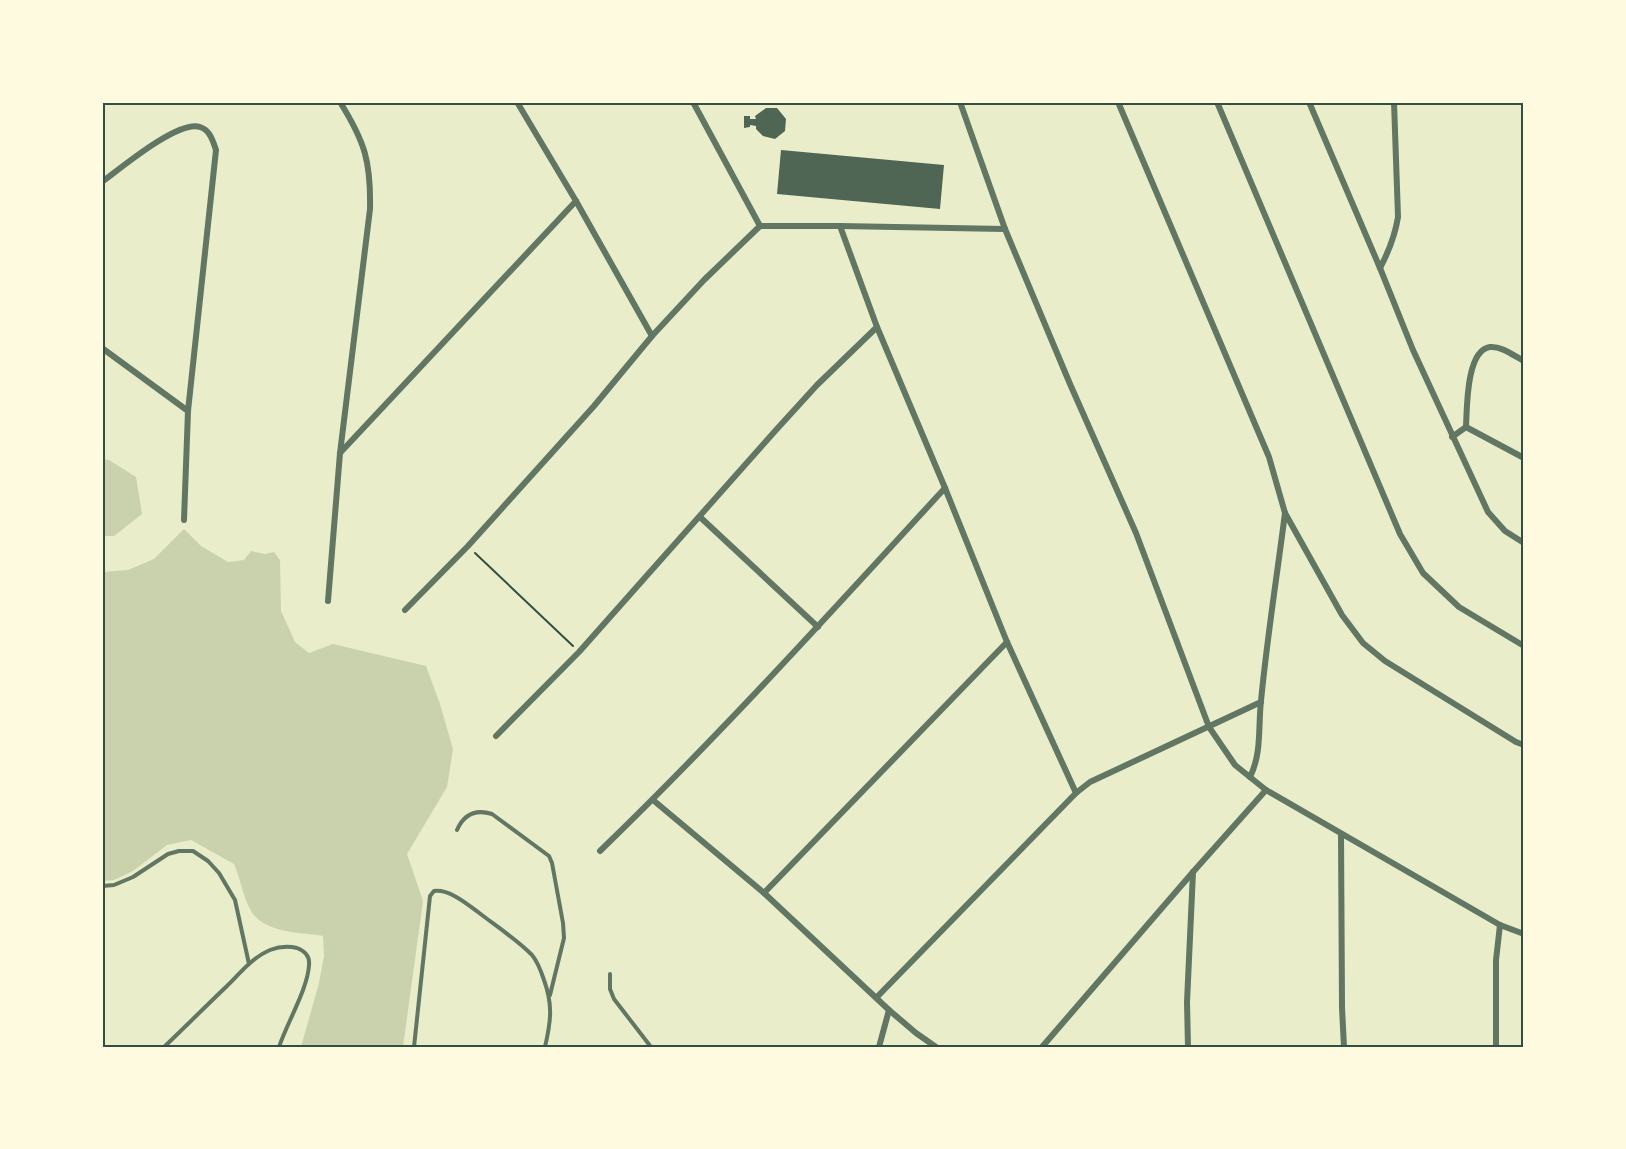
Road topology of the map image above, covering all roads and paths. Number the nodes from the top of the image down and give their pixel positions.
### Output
1 (340, 102) edge
2 (517, 102) edge
3 (693, 102) edge
4 (960, 102) edge
5 (1118, 102) edge
6 (1217, 102) edge
7 (1309, 102) edge
8 (1394, 102) edge
9 (102, 182) edge
10 (576, 201) junction
11 (760, 226) junction
12 (840, 226) junction
13 (1005, 230) junction
14 (1380, 268) junction
15 (1524, 290) edge
16 (1524, 302) edge
17 (878, 327) junction
18 (652, 336) junction
19 (102, 348) edge
20 (1524, 361) edge
21 (188, 411) junction
22 (1466, 427) junction
23 (1452, 437) junction
24 (340, 453) junction
25 (1524, 458) edge
26 (945, 488) junction
27 (1285, 513) junction
28 (700, 517) junction
29 (184, 520) dead end
30 (1524, 543) edge
31 (468, 546) junction
32 (328, 601) dead end
33 (405, 610) dead end
34 (818, 627) junction
35 (1007, 642) junction
36 (1524, 646) edge
37 (579, 652) junction
38 (1261, 702) junction
39 (1209, 727) junction
40 (496, 736) dead end
41 (1524, 745) edge
42 (1250, 777) junction
43 (1266, 790) junction
44 (1076, 793) junction
45 (653, 800) junction
46 (457, 830) dead end
47 (1341, 834) junction
48 (600, 851) dead end
49 (1193, 872) junction
50 (102, 886) edge
51 (764, 894) junction
52 (1500, 925) junction
53 (1524, 934) edge
54 (249, 964) junction
55 (610, 974) dead end
56 (549, 996) junction
57 (877, 997) junction
58 (889, 1010) junction
59 (164, 1047) edge
60 (279, 1047) edge
61 (414, 1047) edge
62 (545, 1047) edge
63 (651, 1047) edge
64 (879, 1047) edge
65 (936, 1047) edge
66 (1043, 1047) edge
67 (1188, 1047) edge
68 (1344, 1047) edge
69 (1496, 1047) edge

1 - 24 street
2 - 10 street
3 - 11 street
4 - 13 street
5 - 27 street
6 - 36 street
7 - 14 street
8 - 14 street
9 - 21 street
10 - 18 street
10 - 24 street
11 - 12 street
11 - 18 street
12 - 13 street
12 - 17 street
13 - 39 street
14 - 23 street
15 - 16 street
17 - 26 street
17 - 28 street
18 - 31 street
19 - 21 street
20 - 22 street
21 - 29 street
22 - 23 street
22 - 25 street
23 - 30 street
24 - 32 street
26 - 34 street
26 - 35 street
27 - 38 street
27 - 41 street
28 - 34 street
28 - 37 street
31 - 33 street
31 - 37 path
34 - 45 street
35 - 44 street
35 - 51 street
37 - 40 street
38 - 39 street
38 - 42 street
39 - 42 street
39 - 44 street
42 - 43 street
43 - 47 street
43 - 49 street
44 - 57 street
45 - 48 street
45 - 51 street
46 - 56 lane
47 - 52 street
47 - 68 street
49 - 66 street
49 - 67 street
50 - 54 lane
51 - 57 street
52 - 53 street
52 - 69 street
54 - 59 lane
54 - 60 lane
55 - 63 lane
56 - 61 lane
56 - 62 lane
57 - 58 street
58 - 64 street
58 - 65 street

